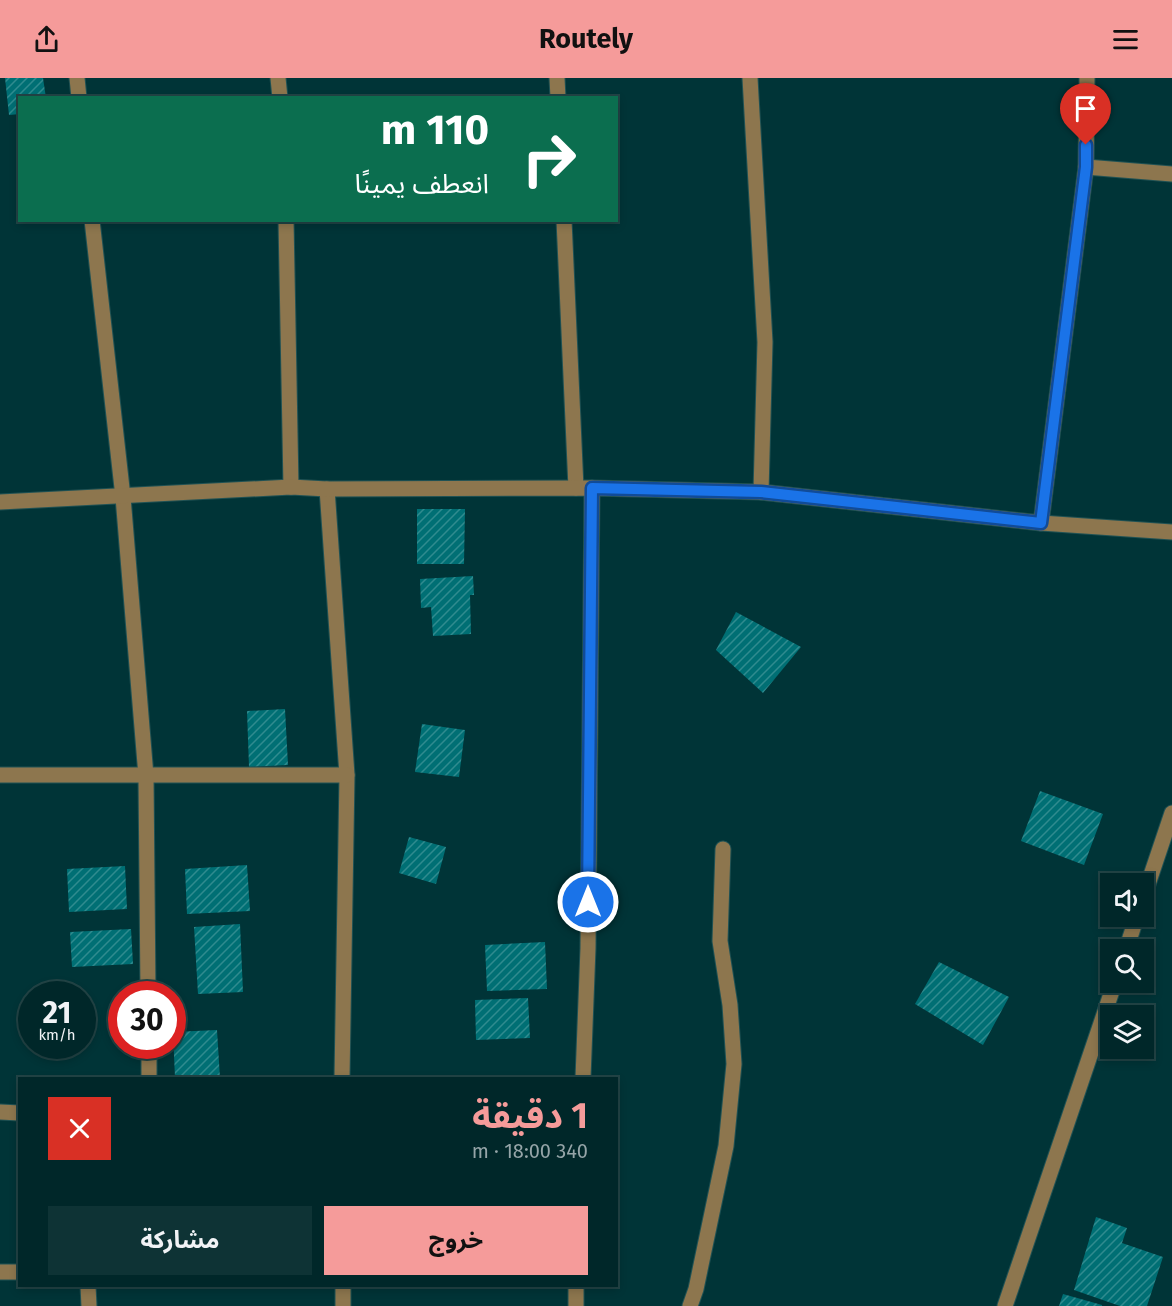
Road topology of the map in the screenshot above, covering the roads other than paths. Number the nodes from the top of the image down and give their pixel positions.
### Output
1 (77, 78) edge
2 (278, 78) edge
3 (557, 78) edge
4 (750, 78) edge
5 (1087, 78) edge
6 (79, 96) edge
7 (280, 96) edge
8 (558, 96) edge
9 (1086, 167) junction
10 (1172, 174) edge
11 (93, 222) edge
12 (286, 222) edge
13 (564, 222) edge
14 (291, 488) junction
15 (584, 488) junction
16 (327, 489) junction
17 (761, 492) junction
18 (123, 497) junction
19 (0, 502) edge
20 (1041, 523) junction
21 (1172, 532) edge
22 (0, 775) edge
23 (347, 775) junction
24 (146, 776) junction
25 (1172, 813) edge
26 (723, 849) dead end
27 (1152, 873) edge
28 (148, 981) edge
29 (1111, 993) edge
30 (149, 1059) edge
31 (149, 1077) edge
32 (342, 1077) edge
33 (584, 1077) edge
34 (0, 1112) edge
35 (18, 1113) edge
36 (0, 1272) edge
37 (18, 1272) edge
38 (88, 1287) edge
39 (343, 1287) edge
40 (576, 1287) edge
41 (89, 1306) edge
42 (343, 1306) edge
43 (576, 1306) edge
44 (690, 1306) edge
45 (1005, 1306) edge

1 - 6 street
2 - 7 street
3 - 8 street
4 - 17 street
5 - 9 street
9 - 10 street
9 - 20 street
11 - 18 street
12 - 14 street
13 - 15 street
14 - 16 street
14 - 18 street
15 - 16 street
15 - 17 street
15 - 33 street
16 - 23 street
17 - 20 street
18 - 19 street
18 - 24 street
20 - 21 street
22 - 24 street
23 - 24 street
23 - 32 street
24 - 28 street
25 - 27 street
26 - 44 street
29 - 45 street
30 - 31 street
34 - 35 street
36 - 37 street
38 - 41 street
39 - 42 street
40 - 43 street

